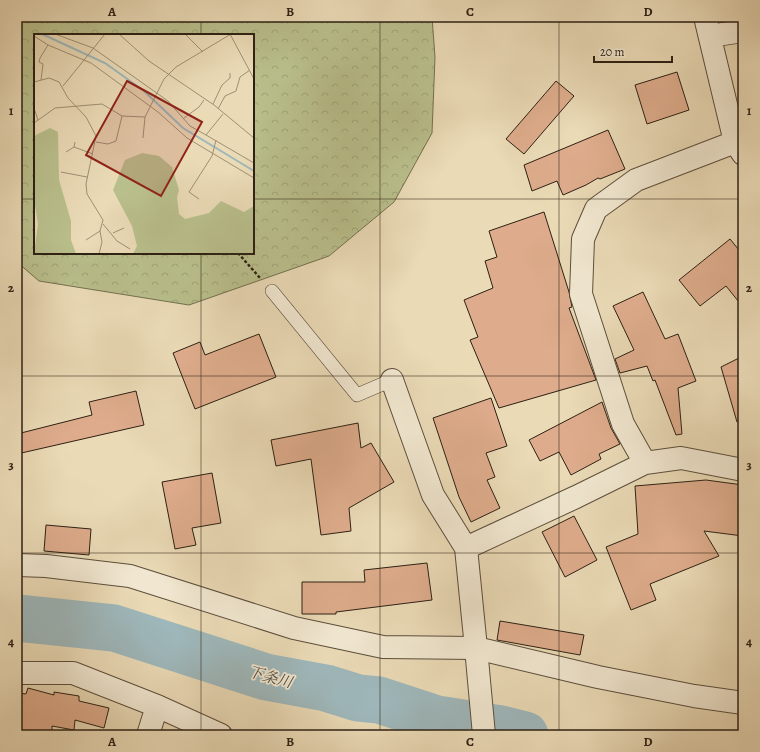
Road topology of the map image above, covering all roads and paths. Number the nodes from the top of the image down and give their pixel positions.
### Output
1 (708, 27) edge
2 (743, 31) edge
3 (739, 148) edge
4 (239, 254) edge
5 (272, 292) joint
6 (392, 380) joint
7 (645, 463) junction
8 (743, 470) edge
9 (466, 548) junction
10 (17, 565) edge
11 (476, 648) junction
12 (17, 673) edge
13 (743, 703) edge
14 (157, 706) junction
15 (148, 735) edge
16 (222, 735) edge
17 (484, 735) edge

1 - 2 street
1 - 3 street
3 - 7 street
4 - 5 path
5 - 6 lane
6 - 9 street
7 - 8 street
7 - 9 street
9 - 11 street
10 - 11 street
11 - 13 street
11 - 17 street
12 - 14 street
14 - 15 street
14 - 16 street

